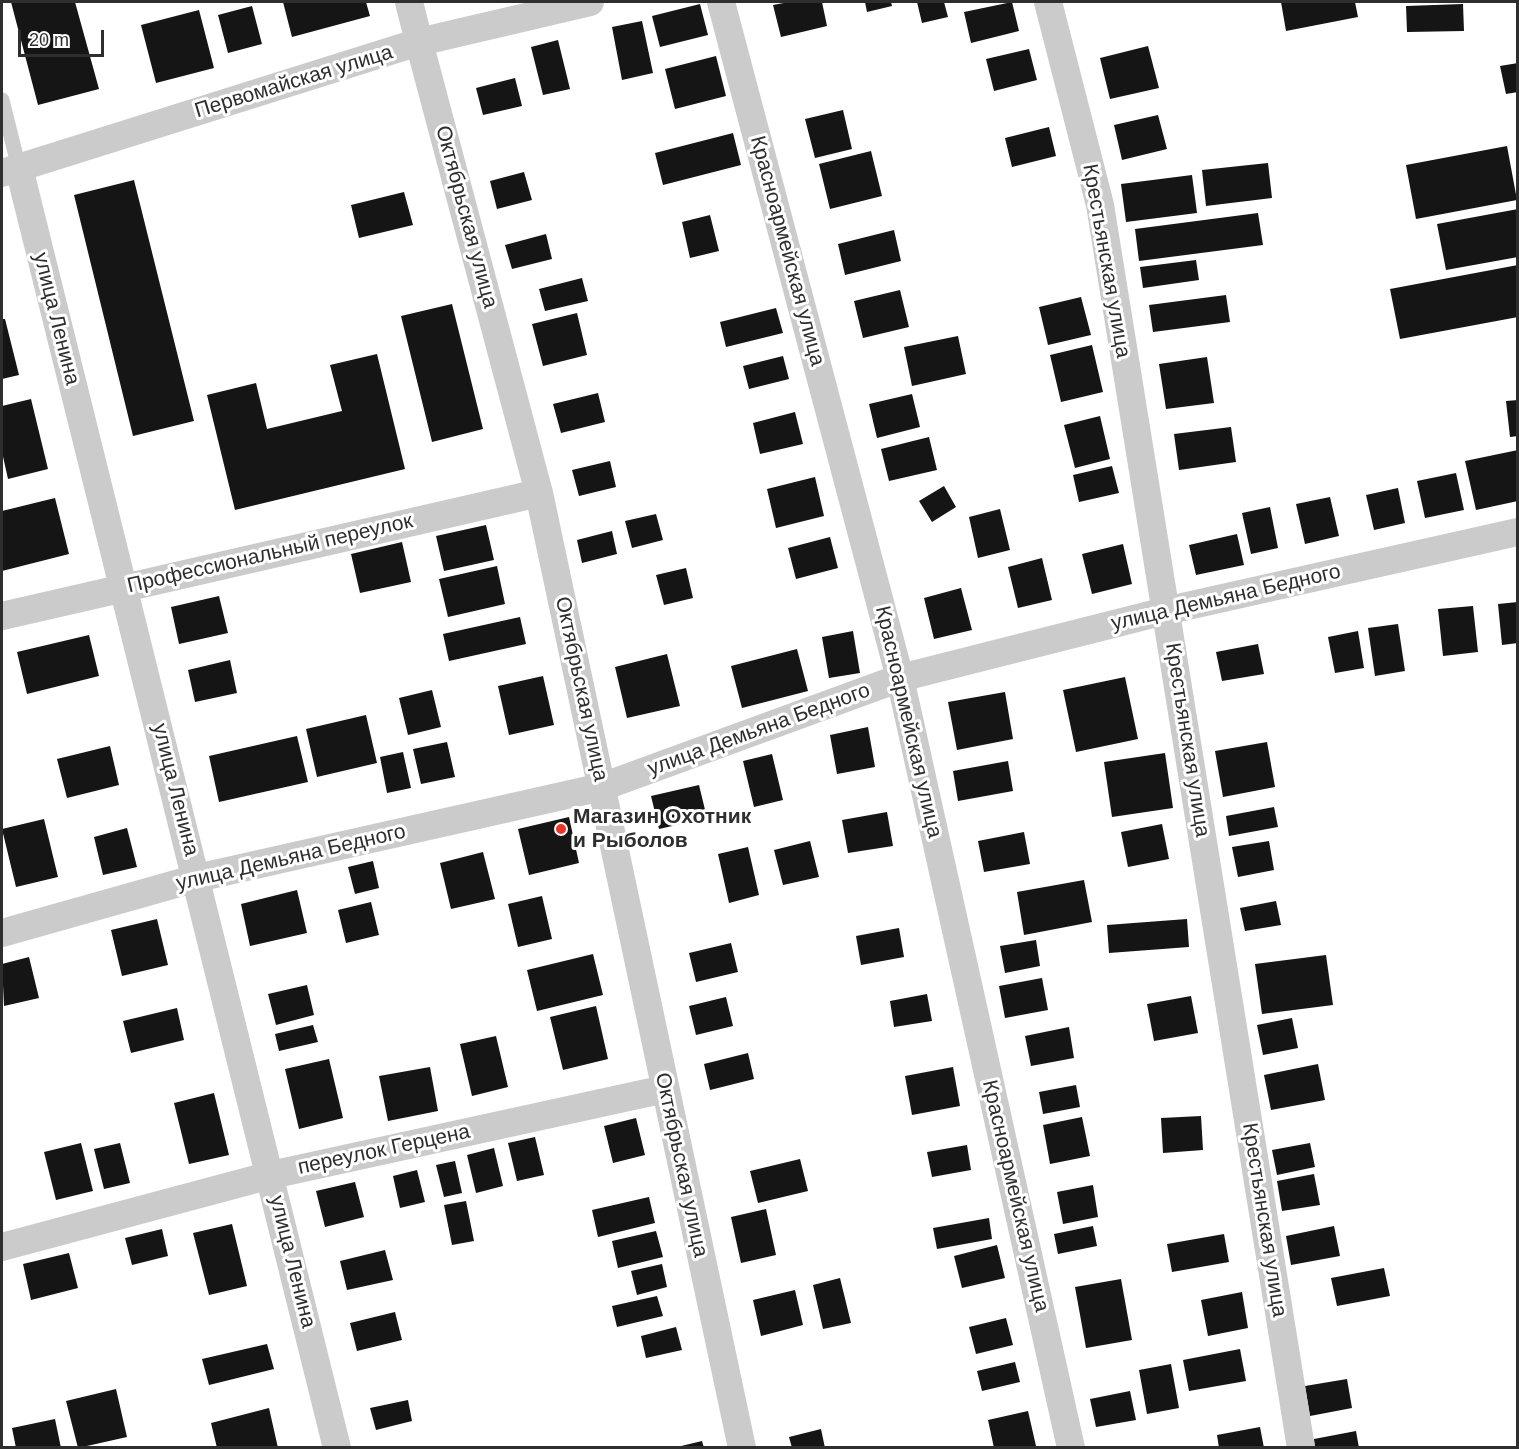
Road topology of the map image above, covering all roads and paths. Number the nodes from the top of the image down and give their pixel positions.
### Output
1 (590, 2) edge
2 (721, 2) edge
3 (1048, 2) edge
4 (414, 23) edge
5 (2, 100) edge
6 (10, 170) edge
7 (539, 493) junction
8 (1518, 532) edge
9 (124, 586) junction
10 (1166, 611) junction
11 (2, 616) edge
12 (900, 678) junction
13 (602, 787) junction
14 (197, 878) junction
15 (2, 933) edge
16 (665, 1089) junction
17 (271, 1175) junction
18 (2, 1247) edge
19 (337, 1448) edge
20 (742, 1448) edge
21 (1071, 1448) edge
22 (1301, 1448) edge

1 - 4 street, Первомайская улица
2 - 12 street, Красноармейская улица
3 - 10 street, Крестьянская улица
4 - 6 street, Первомайская улица
4 - 7 street, Октябрьская улица
5 - 6 lane
6 - 9 street, улица Ленина
7 - 9 street, Профессиональный переулок
7 - 13 street, Октябрьская улица
8 - 10 street, улица Демьяна Бедного
9 - 11 street, Профессиональный переулок
9 - 14 street, улица Ленина
10 - 12 street, улица Демьяна Бедного
10 - 22 street, Крестьянская улица
12 - 13 street, улица Демьяна Бедного
12 - 21 street, Красноармейская улица
13 - 14 street, улица Демьяна Бедного
13 - 16 street, Октябрьская улица
14 - 15 street, улица Демьяна Бедного
14 - 17 street, улица Ленина
16 - 17 street, переулок Герцена
16 - 20 street, Октябрьская улица
17 - 18 street, переулок Герцена
17 - 19 street, улица Ленина

